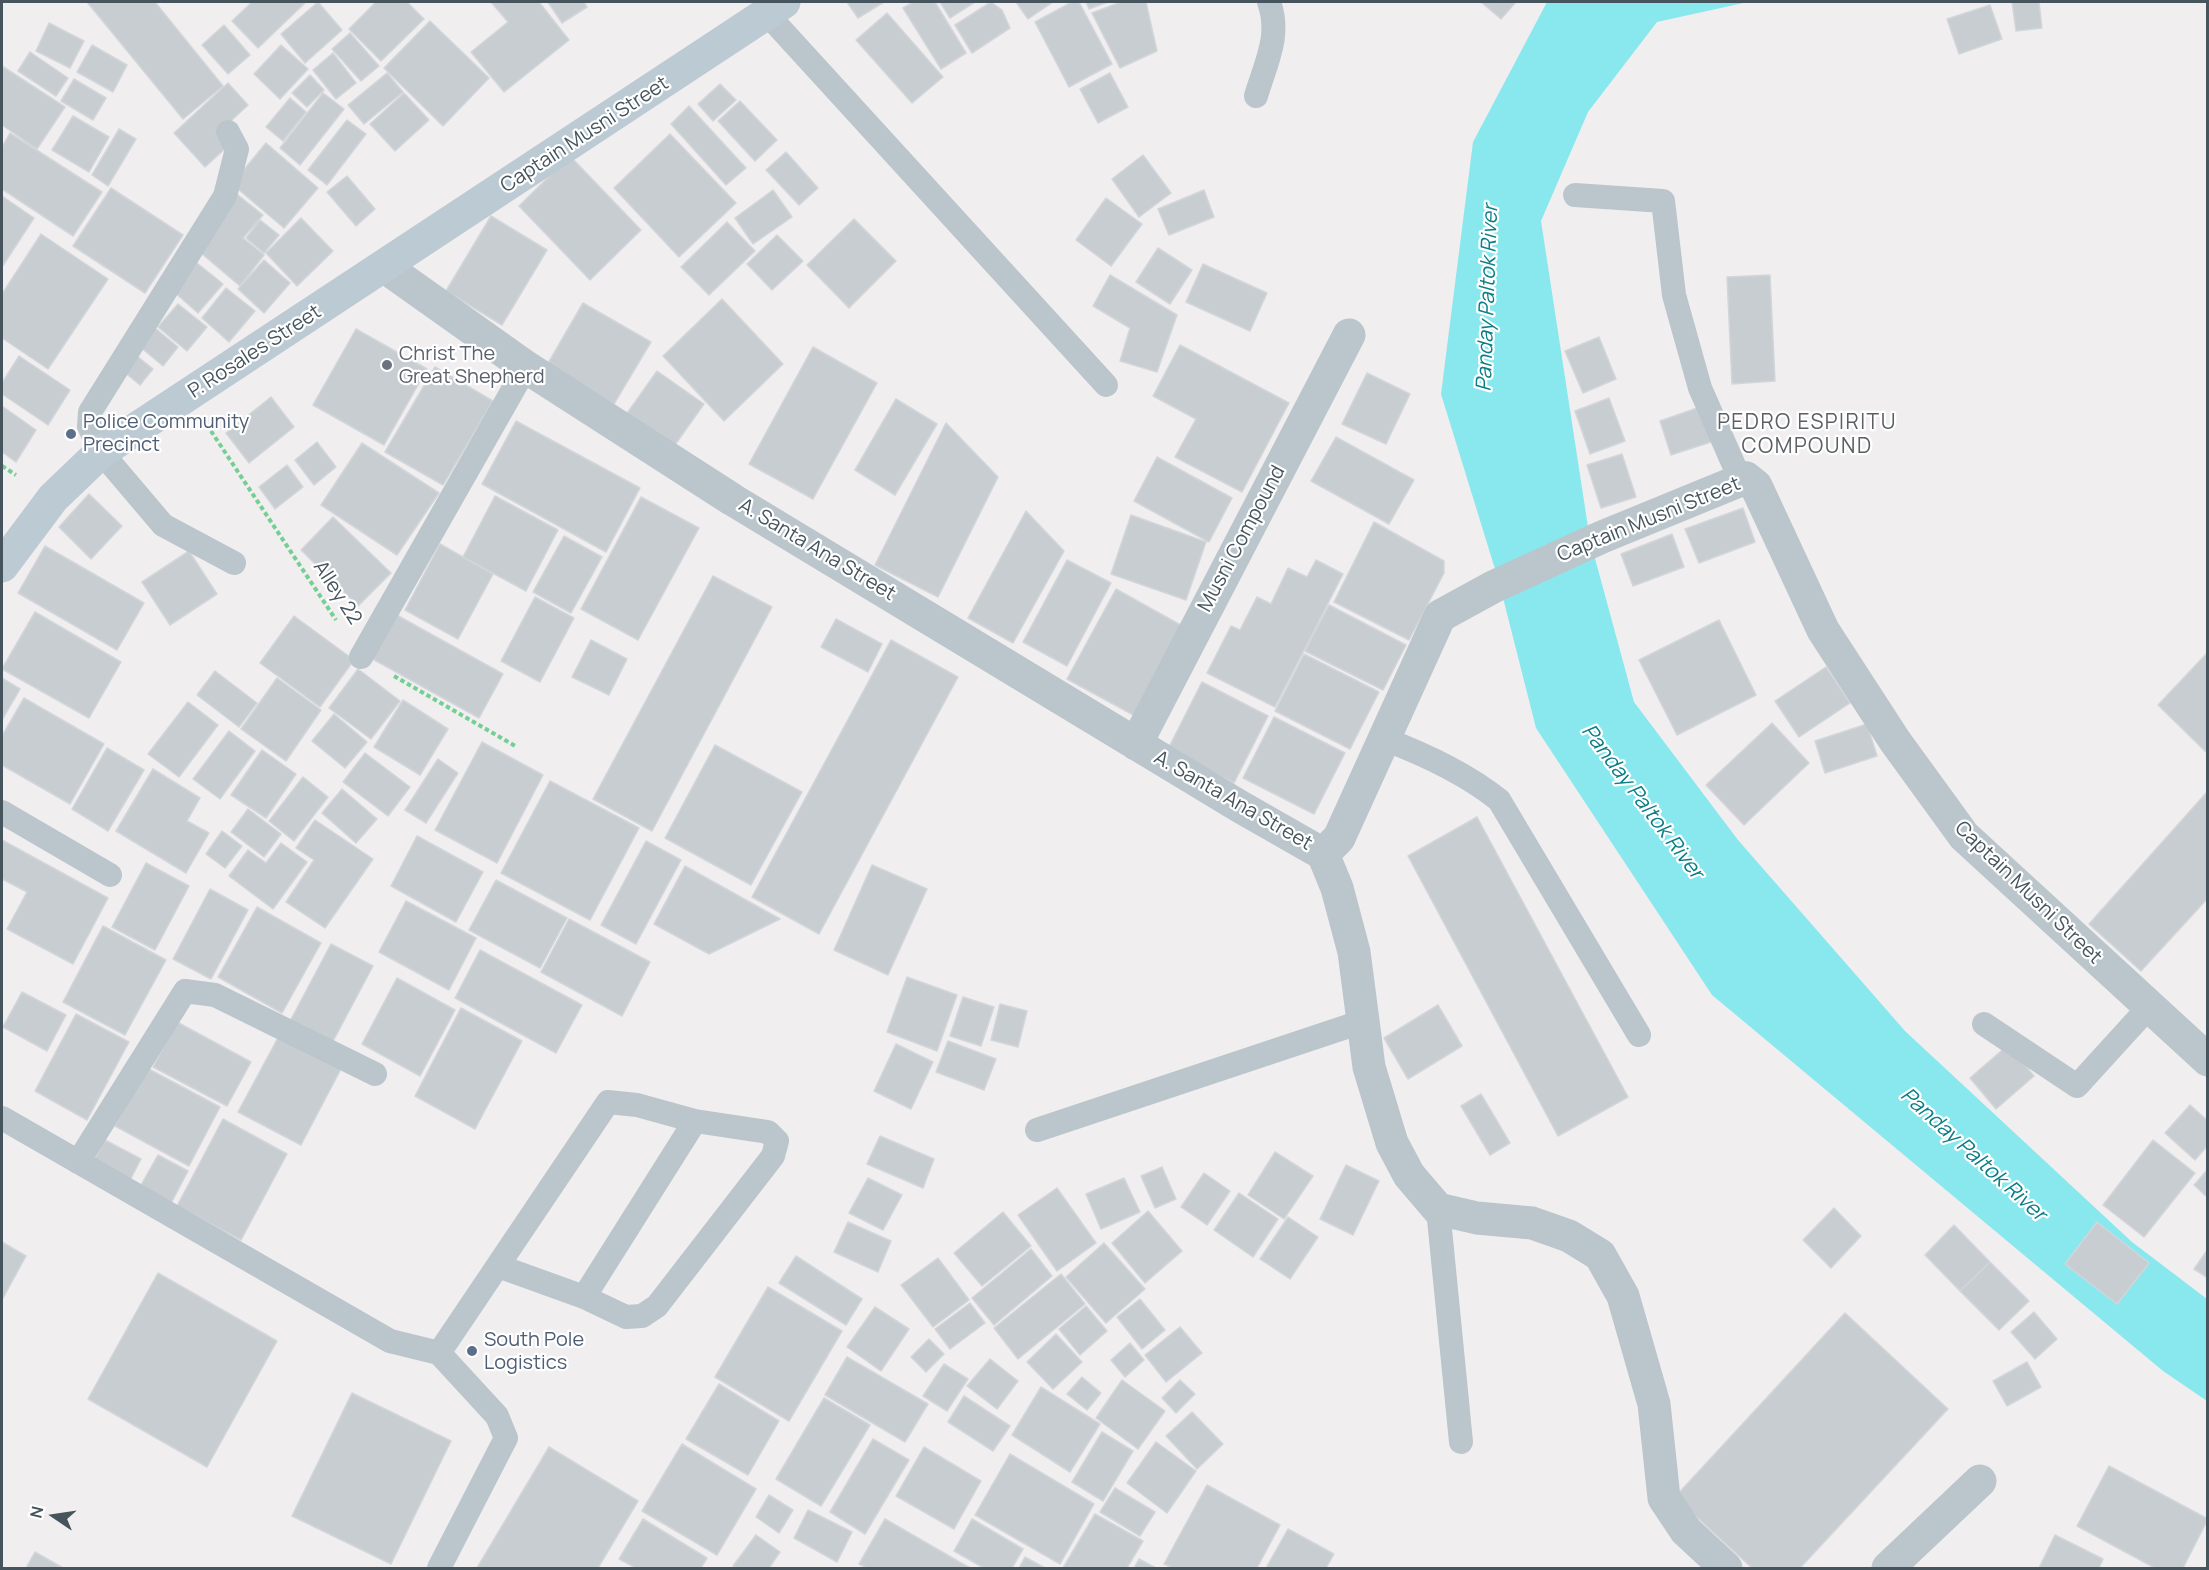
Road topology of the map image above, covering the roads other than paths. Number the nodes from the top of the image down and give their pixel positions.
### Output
1 (1269, 2) edge
2 (776, 8) edge
3 (1256, 96) dead end
4 (228, 132) dead end
5 (1575, 195) dead end
6 (385, 267) junction
7 (1349, 335) dead end
8 (526, 367) junction
9 (1106, 385) dead end
10 (101, 452) junction
11 (1740, 478) junction
12 (234, 563) dead end
13 (2, 566) edge
14 (361, 657) road end
15 (1384, 739) junction
16 (1136, 744) junction
17 (2, 812) edge
18 (1323, 854) junction
19 (110, 875) dead end
20 (2149, 1007) junction
21 (1364, 1021) junction
22 (1984, 1024) dead end
23 (1639, 1035) dead end
24 (2208, 1060) edge
25 (375, 1074) dead end
26 (2, 1118) edge
27 (695, 1121) junction
28 (1037, 1130) dead end
29 (78, 1162) junction
30 (1438, 1209) junction
31 (498, 1266) junction
32 (584, 1297) junction
33 (439, 1353) junction
34 (1461, 1442) dead end
35 (1980, 1481) dead end
36 (439, 1569) edge
37 (1726, 1569) edge
38 (1888, 1569) edge

1 - 3 lane
2 - 6 street, Captain Musni Street
2 - 9 lane
4 - 10 lane
5 - 11 lane
6 - 8 street, A. Santa Ana Street
6 - 10 street, P. Rosales Street
7 - 16 street, Musni Compound
8 - 14 lane
8 - 16 street, A. Santa Ana Street
10 - 12 lane
10 - 13 street, P. Rosales Street
11 - 15 street, Captain Musni Street
11 - 20 street, Captain Musni Street
15 - 18 street, Captain Musni Street
15 - 23 lane
16 - 18 street, A. Santa Ana Street
17 - 19 lane
18 - 21 street, A. Santa Ana Street
20 - 22 lane
20 - 24 street, Captain Musni Street
21 - 28 lane
21 - 30 street, A. Santa Ana Street
25 - 29 lane
26 - 29 lane
27 - 31 lane
27 - 32 lane
27 - 32 lane
29 - 33 lane
30 - 34 lane
30 - 37 street
31 - 32 lane
31 - 33 lane
33 - 36 lane
35 - 38 street

